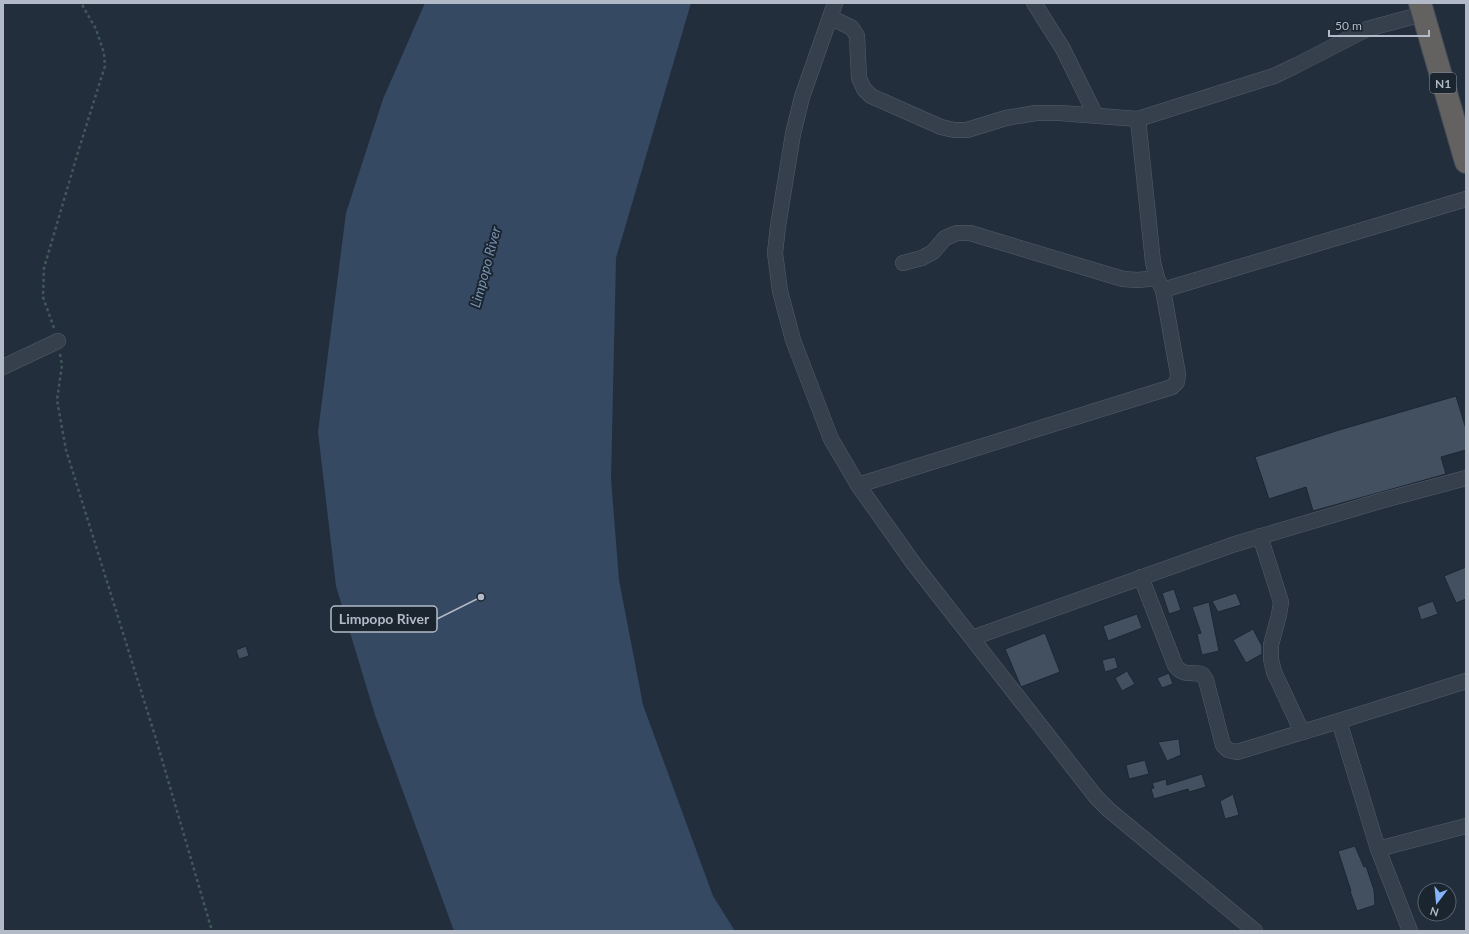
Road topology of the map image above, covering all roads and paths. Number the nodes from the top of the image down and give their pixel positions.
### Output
1 (81, 3) edge
2 (1034, 3) edge
3 (1422, 8) edge
4 (832, 10) edge
5 (1096, 116) junction
6 (1138, 120) junction
7 (1466, 162) edge
8 (1466, 200) edge
9 (903, 263) dead end
10 (1160, 284) junction
11 (58, 341) junction
12 (3, 367) edge
13 (1466, 478) edge
14 (858, 485) junction
15 (1260, 536) junction
16 (1141, 577) junction
17 (972, 638) junction
18 (1466, 681) edge
19 (1339, 722) junction
20 (1302, 732) junction
21 (1466, 826) edge
22 (1378, 849) junction
23 (212, 931) edge
24 (1255, 931) edge
25 (1410, 931) edge

1 - 11 path
2 - 5 street
3 - 6 street
3 - 7 highway, N1
4 - 5 street
4 - 14 street
5 - 6 street
6 - 10 street
8 - 10 street
9 - 10 street
10 - 14 street
11 - 12 street
11 - 23 path
13 - 15 street
14 - 17 street
15 - 16 street
15 - 20 street
16 - 17 street
16 - 20 street
17 - 24 street
18 - 19 street
19 - 20 street
19 - 22 street
21 - 22 street
22 - 25 street

